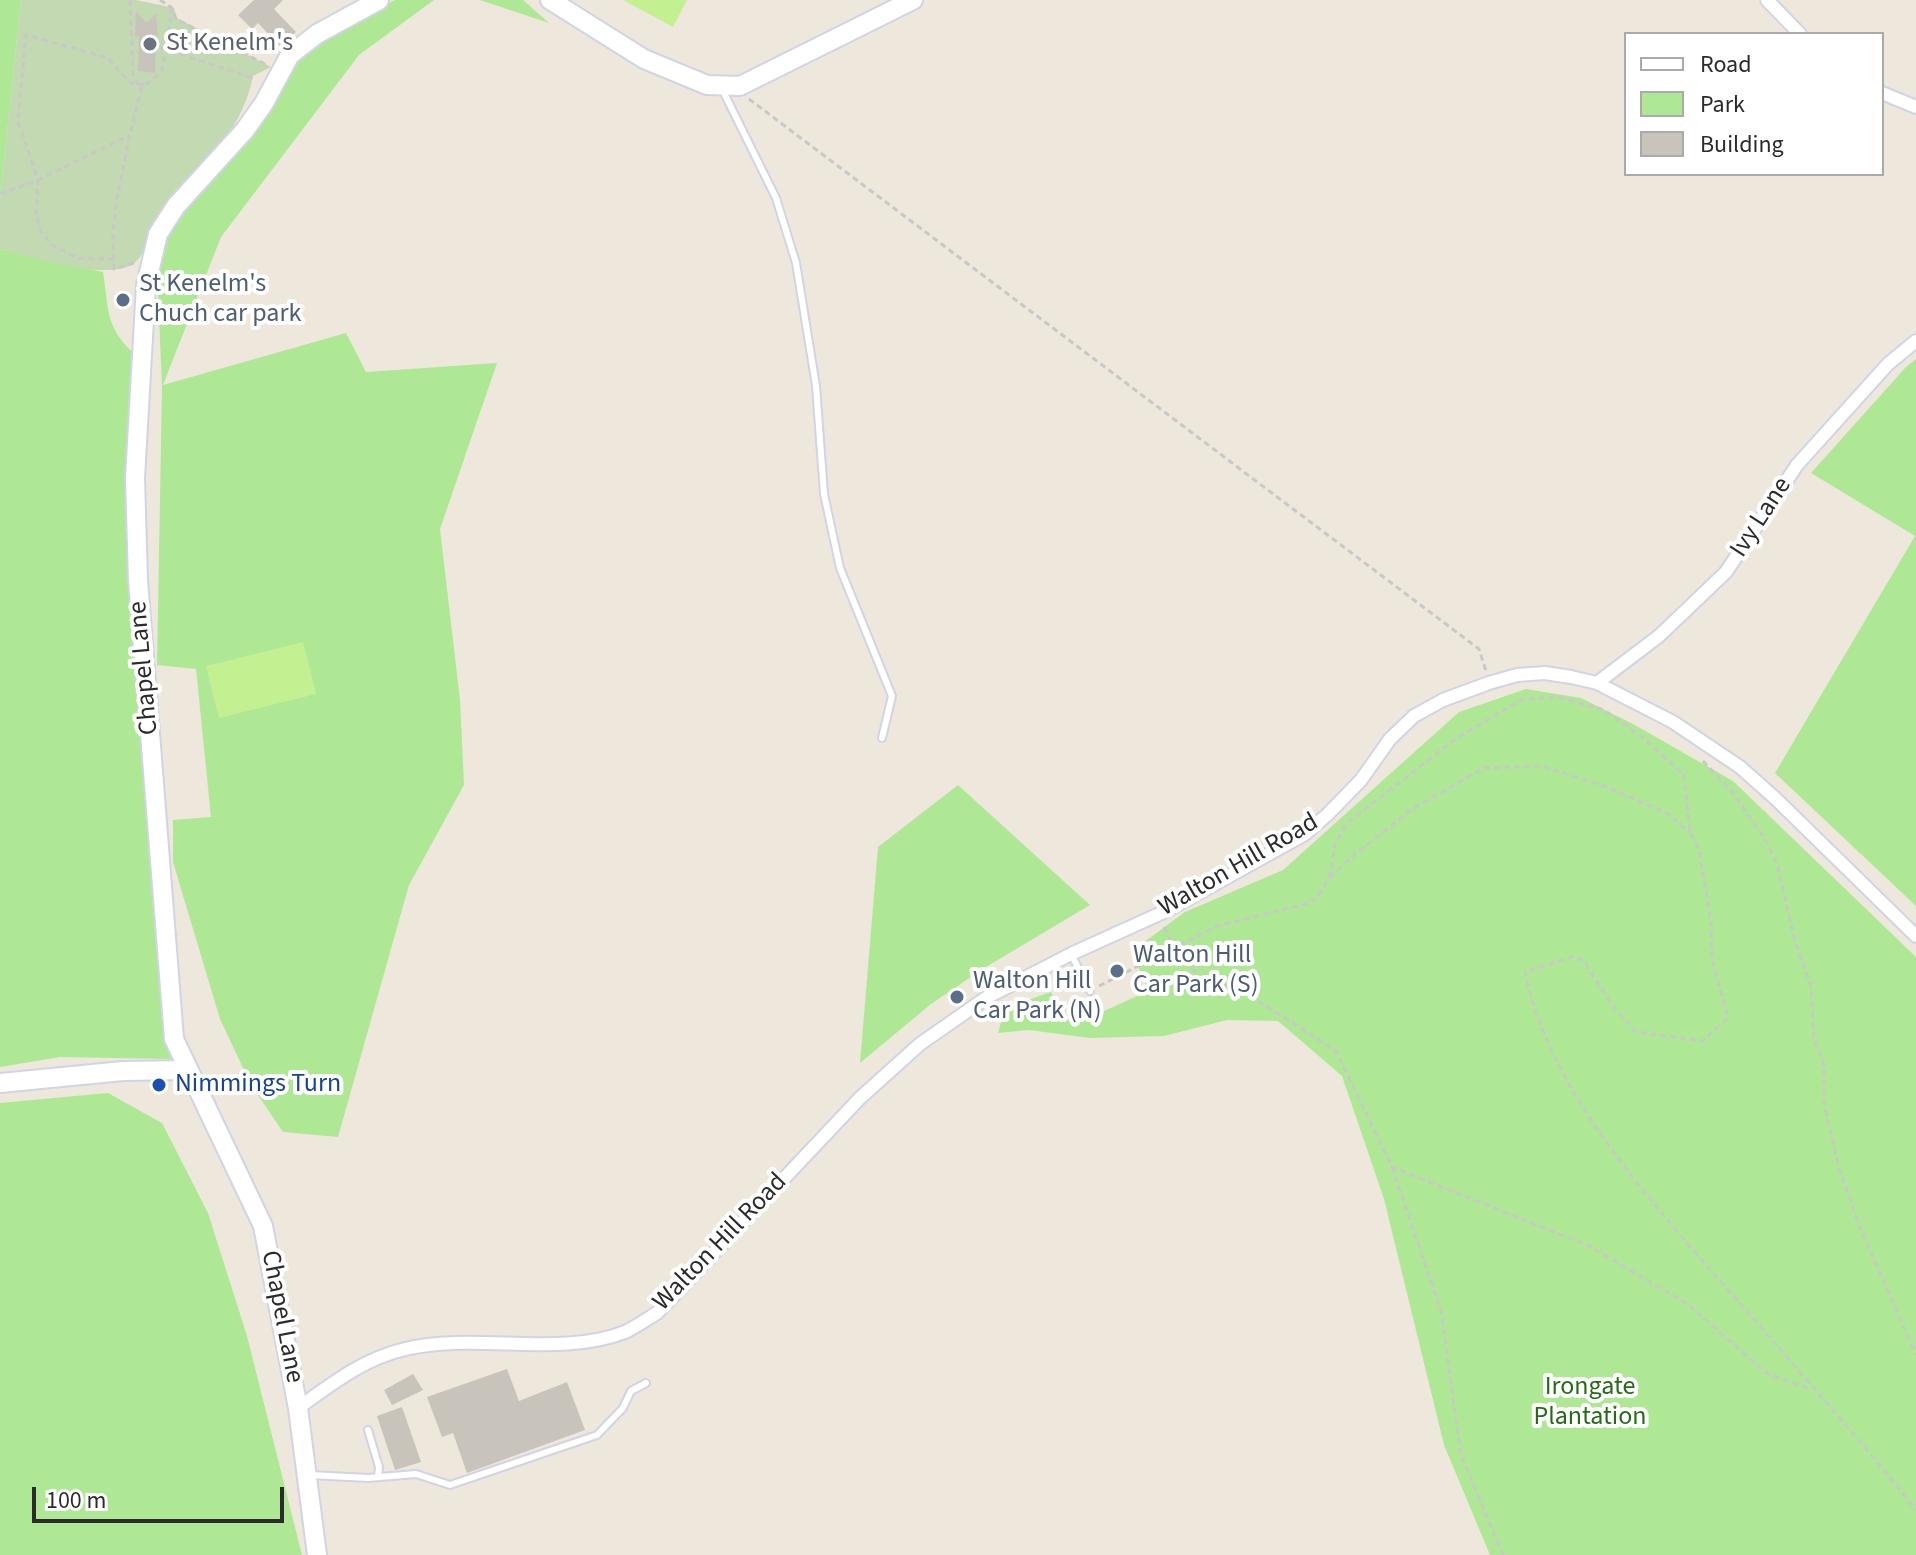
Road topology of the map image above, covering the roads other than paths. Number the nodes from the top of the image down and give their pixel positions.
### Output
1 (379, 0) edge
2 (550, 0) edge
3 (913, 0) edge
4 (1767, 0) edge
5 (1798, 32) edge
6 (721, 86) junction
7 (1884, 94) edge
8 (1916, 107) edge
9 (1916, 341) edge
10 (1597, 683) junction
11 (882, 738) dead end
12 (1916, 936) edge
13 (1071, 954) junction
14 (1090, 991) road end
15 (187, 1070) junction
16 (0, 1083) edge
17 (646, 1383) dead end
18 (298, 1408) junction
19 (368, 1430) dead end
20 (307, 1474) junction
21 (378, 1477) junction
22 (317, 1555) edge

1 - 15 street, Chapel Lane
2 - 6 street
3 - 6 street
4 - 5 street
6 - 11 lane
7 - 8 street
9 - 10 street, Ivy Lane
10 - 12 street, Walton Hill Road
10 - 13 street, Walton Hill Road
13 - 14 lane
13 - 18 street, Walton Hill Road
15 - 16 street
15 - 18 street, Chapel Lane
17 - 21 lane
18 - 20 street, Chapel Lane
19 - 21 lane
20 - 21 lane
20 - 22 street, Chapel Lane

